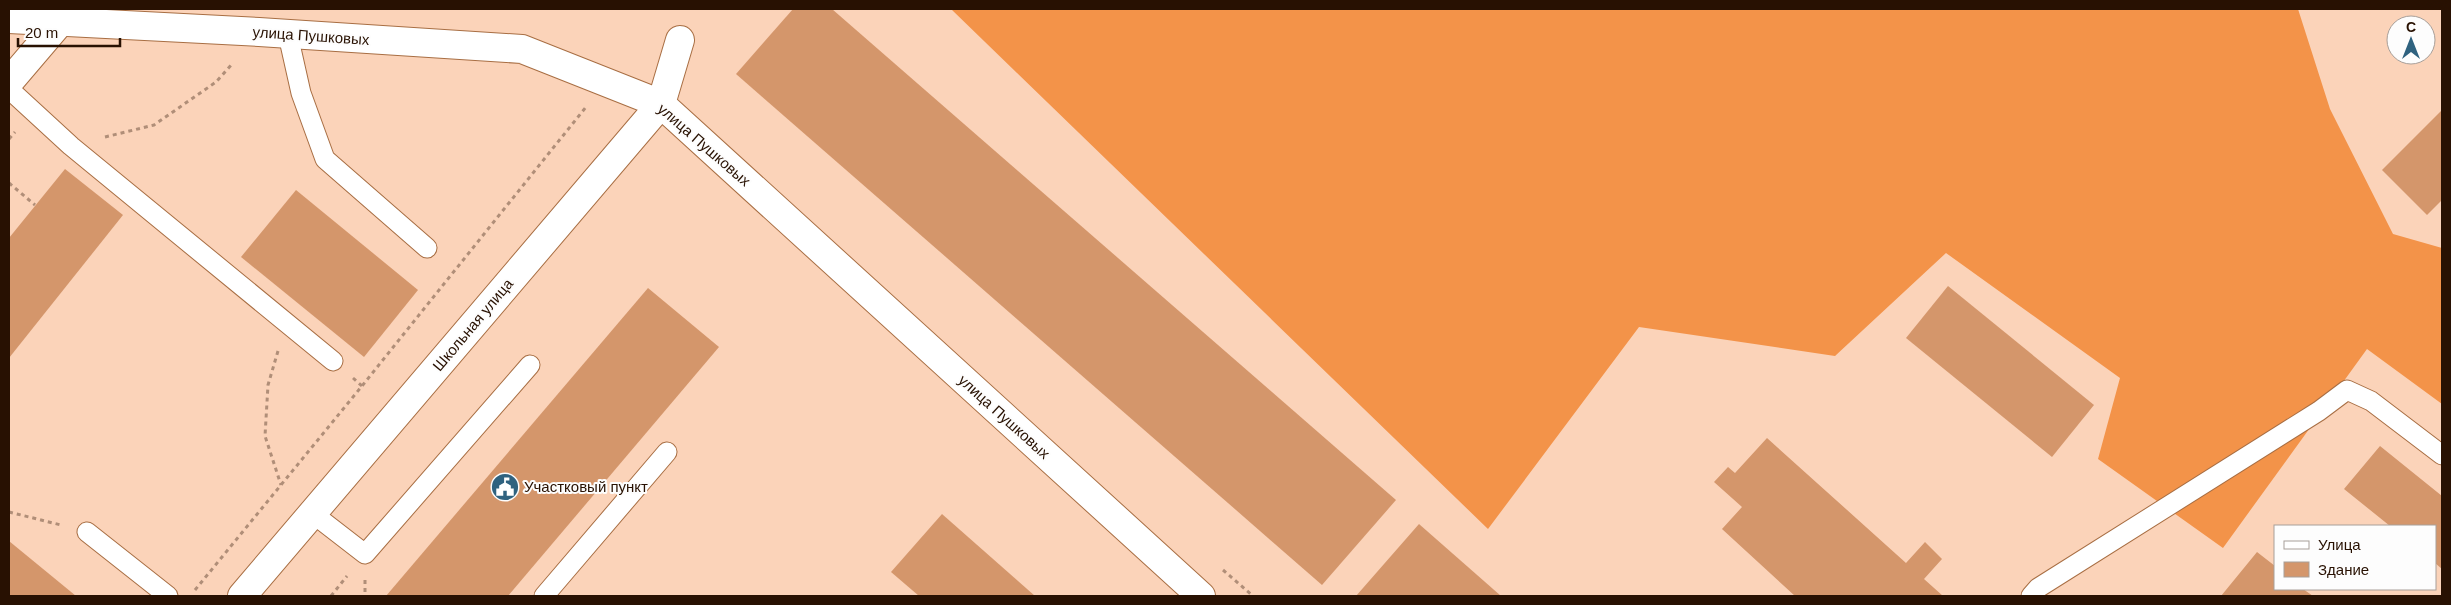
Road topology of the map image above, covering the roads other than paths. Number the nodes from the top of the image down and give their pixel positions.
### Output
1 (9, 19) edge
2 (61, 21) junction
3 (288, 35) junction
4 (680, 40) dead end
5 (9, 82) edge
6 (9, 89) edge
7 (661, 104) junction
8 (427, 248) dead end
9 (333, 361) dead end
10 (530, 365) dead end
11 (667, 452) dead end
12 (2442, 455) edge
13 (312, 513) junction
14 (88, 532) road end
15 (168, 596) edge
16 (242, 596) edge
17 (544, 596) edge
18 (1200, 596) edge
19 (2031, 596) edge

1 - 2 street, улица Пушковых
2 - 3 street, улица Пушковых
2 - 5 street
3 - 7 street, улица Пушковых
3 - 8 lane
4 - 7 street, Школьная улица
6 - 9 lane
7 - 13 street, Школьная улица
7 - 18 street, улица Пушковых
10 - 13 lane
11 - 17 lane
12 - 19 lane
13 - 16 street, Школьная улица
14 - 15 lane

